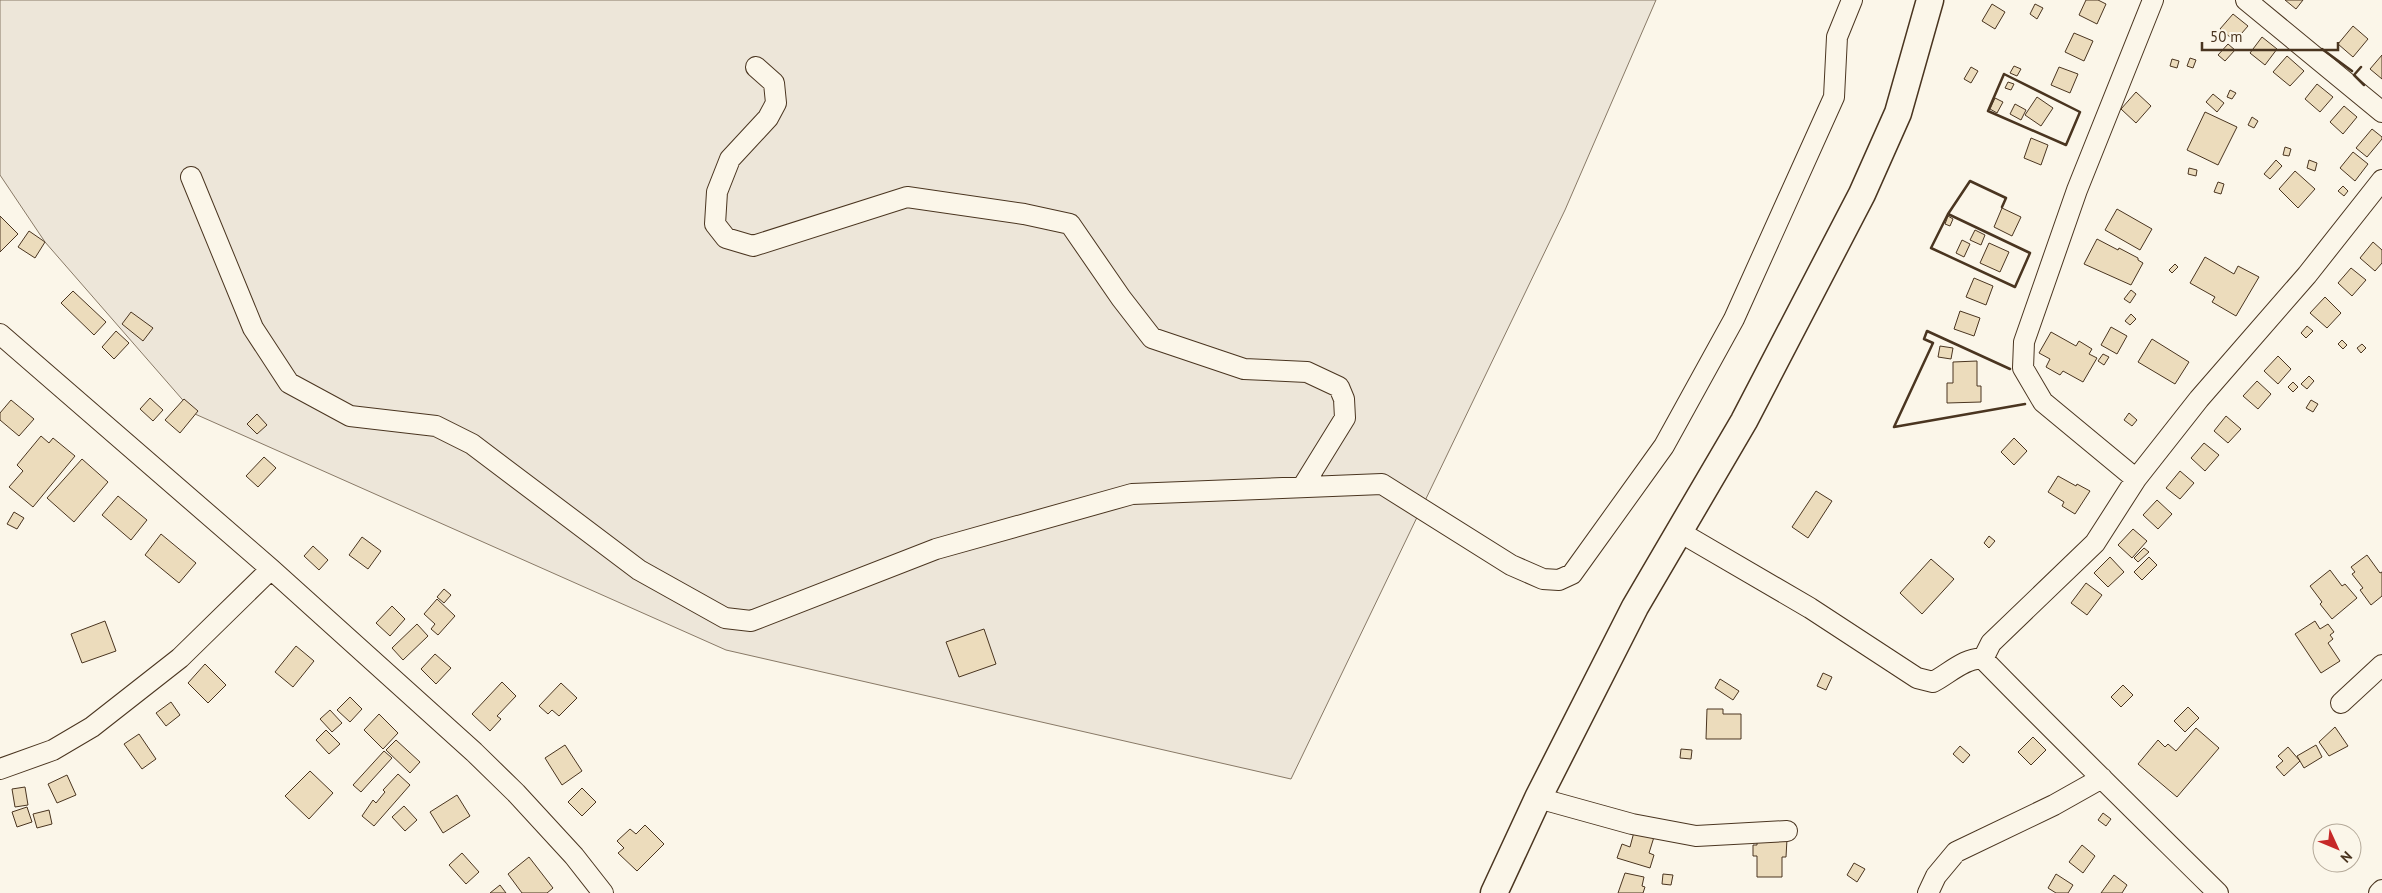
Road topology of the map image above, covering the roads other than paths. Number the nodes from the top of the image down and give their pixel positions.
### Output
1 (1852, 0) edge
2 (1930, 0) edge
3 (2154, 0) edge
4 (2246, 0) edge
5 (756, 67) dead end
6 (2382, 112) edge
7 (190, 177) dead end
8 (2382, 180) edge
9 (0, 334) edge
10 (2136, 480) junction
11 (1303, 486) junction
12 (1678, 531) junction
13 (271, 569) junction
14 (1983, 659) junction
15 (2382, 665) edge
16 (2341, 703) dead end
17 (0, 769) edge
18 (2102, 778) junction
19 (1538, 798) junction
20 (1786, 831) dead end
21 (2382, 890) edge
22 (603, 893) edge
23 (1494, 893) edge
24 (1928, 893) edge
25 (2218, 893) edge
26 (2379, 893) edge

1 - 11 street
2 - 12 main road
3 - 10 street
4 - 6 street
5 - 11 street
7 - 11 street
8 - 10 street
9 - 13 street
10 - 14 street
12 - 14 street
12 - 19 main road
13 - 17 street
13 - 22 street
14 - 18 street
15 - 16 street
18 - 24 street
18 - 25 street
19 - 20 street
19 - 23 main road
21 - 26 street

